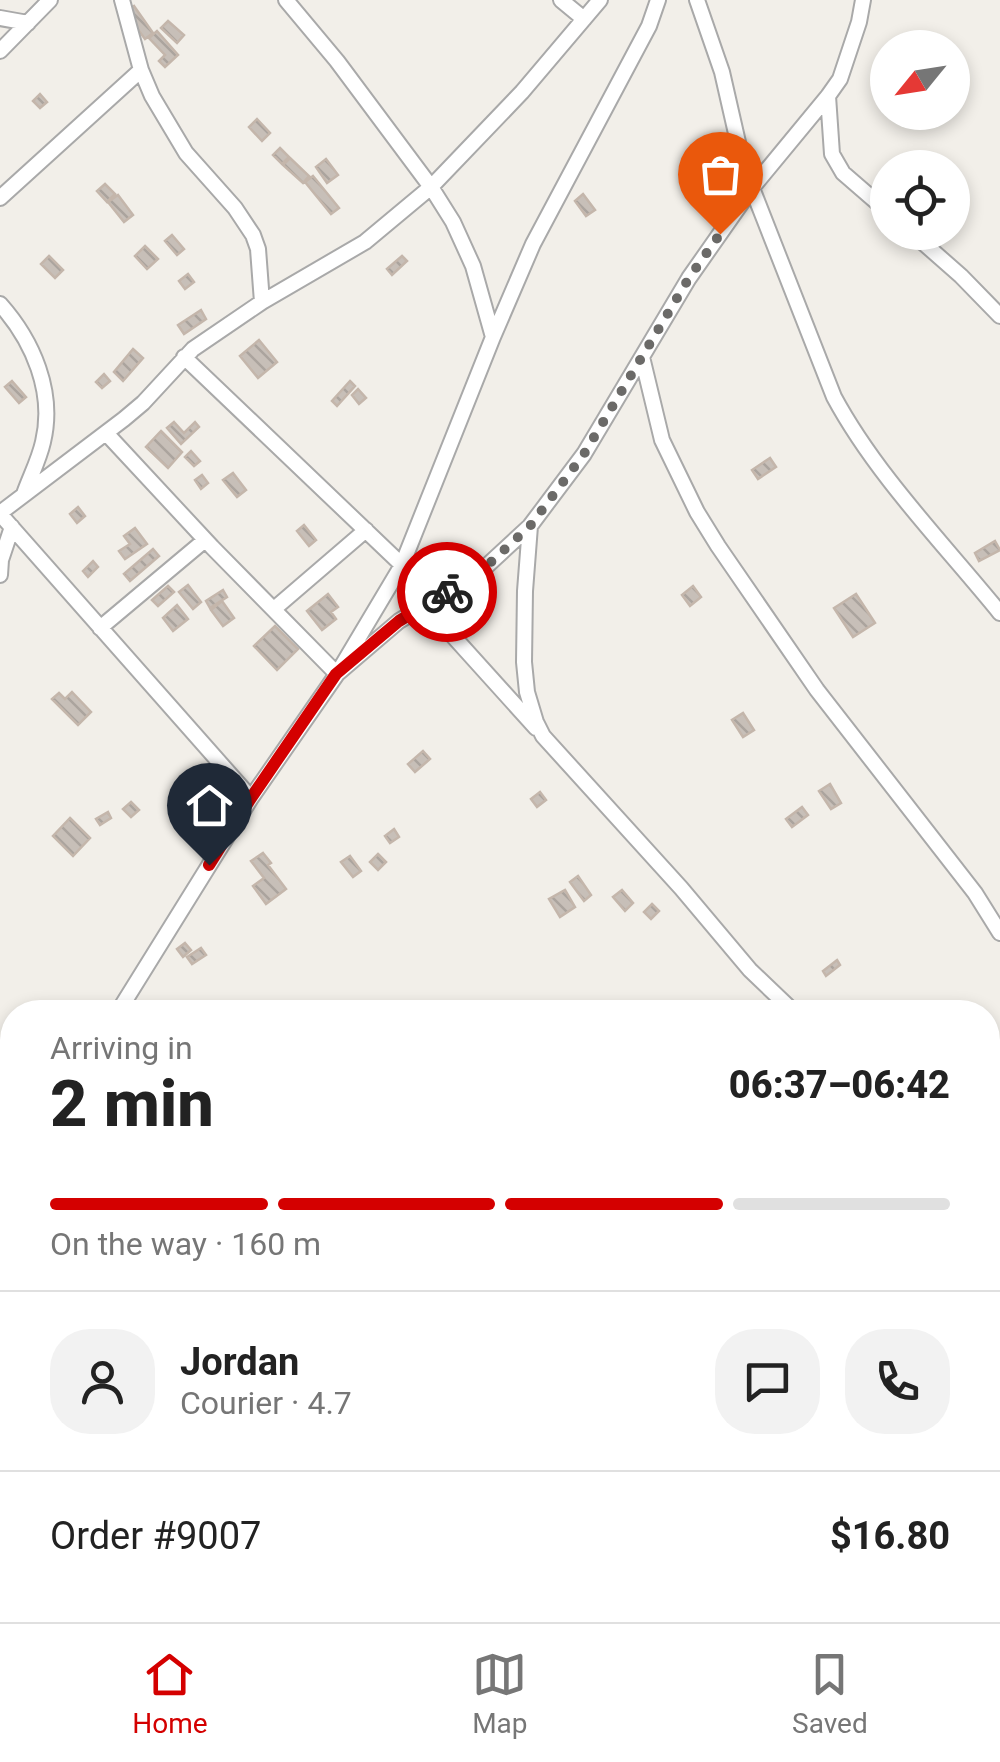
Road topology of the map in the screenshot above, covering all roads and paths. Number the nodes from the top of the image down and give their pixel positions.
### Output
1 (50, 0) edge
2 (122, 0) edge
3 (286, 0) edge
4 (561, 0) edge
5 (600, 0) edge
6 (658, 0) edge
7 (698, 0) edge
8 (863, 0) edge
9 (0, 18) edge
10 (584, 18) junction
11 (28, 23) junction
12 (0, 51) edge
13 (141, 70) junction
14 (828, 96) junction
15 (431, 187) junction
16 (752, 188) junction
17 (870, 196) edge
18 (0, 198) edge
19 (932, 250) edge
20 (262, 302) junction
21 (0, 304) edge
22 (1000, 316) edge
23 (492, 337) junction
24 (642, 357) junction
25 (184, 358) junction
26 (106, 433) junction
27 (24, 495) junction
28 (0, 514) edge
29 (530, 526) junction
30 (12, 527) junction
31 (366, 530) junction
32 (206, 540) junction
33 (402, 565) junction
34 (0, 575) edge
35 (425, 605) junction
36 (274, 609) junction
37 (1000, 613) edge
38 (100, 628) junction
39 (336, 674) junction
40 (543, 736) junction
41 (251, 798) junction
42 (1000, 933) edge
43 (125, 1000) edge
44 (781, 1000) edge

1 - 11 street
2 - 13 street
3 - 15 street
4 - 10 street
5 - 10 street
6 - 23 street
7 - 16 street
8 - 14 street
9 - 11 street
10 - 15 street
11 - 12 street
13 - 18 street
13 - 20 street
14 - 16 street
14 - 17 street
15 - 20 street
15 - 23 street
16 - 24 street
16 - 37 street
19 - 22 street
20 - 25 street
21 - 27 street
23 - 33 street
24 - 29 street
24 - 42 street
25 - 26 street
25 - 31 street
26 - 27 street
26 - 32 street
27 - 28 street
28 - 30 street
29 - 35 street
29 - 40 street
30 - 34 street
30 - 38 street
31 - 33 street
31 - 36 street
32 - 36 street
32 - 38 street
33 - 39 street
35 - 39 street
35 - 40 street
36 - 39 street
38 - 41 street
39 - 41 street
40 - 44 street
41 - 43 street

